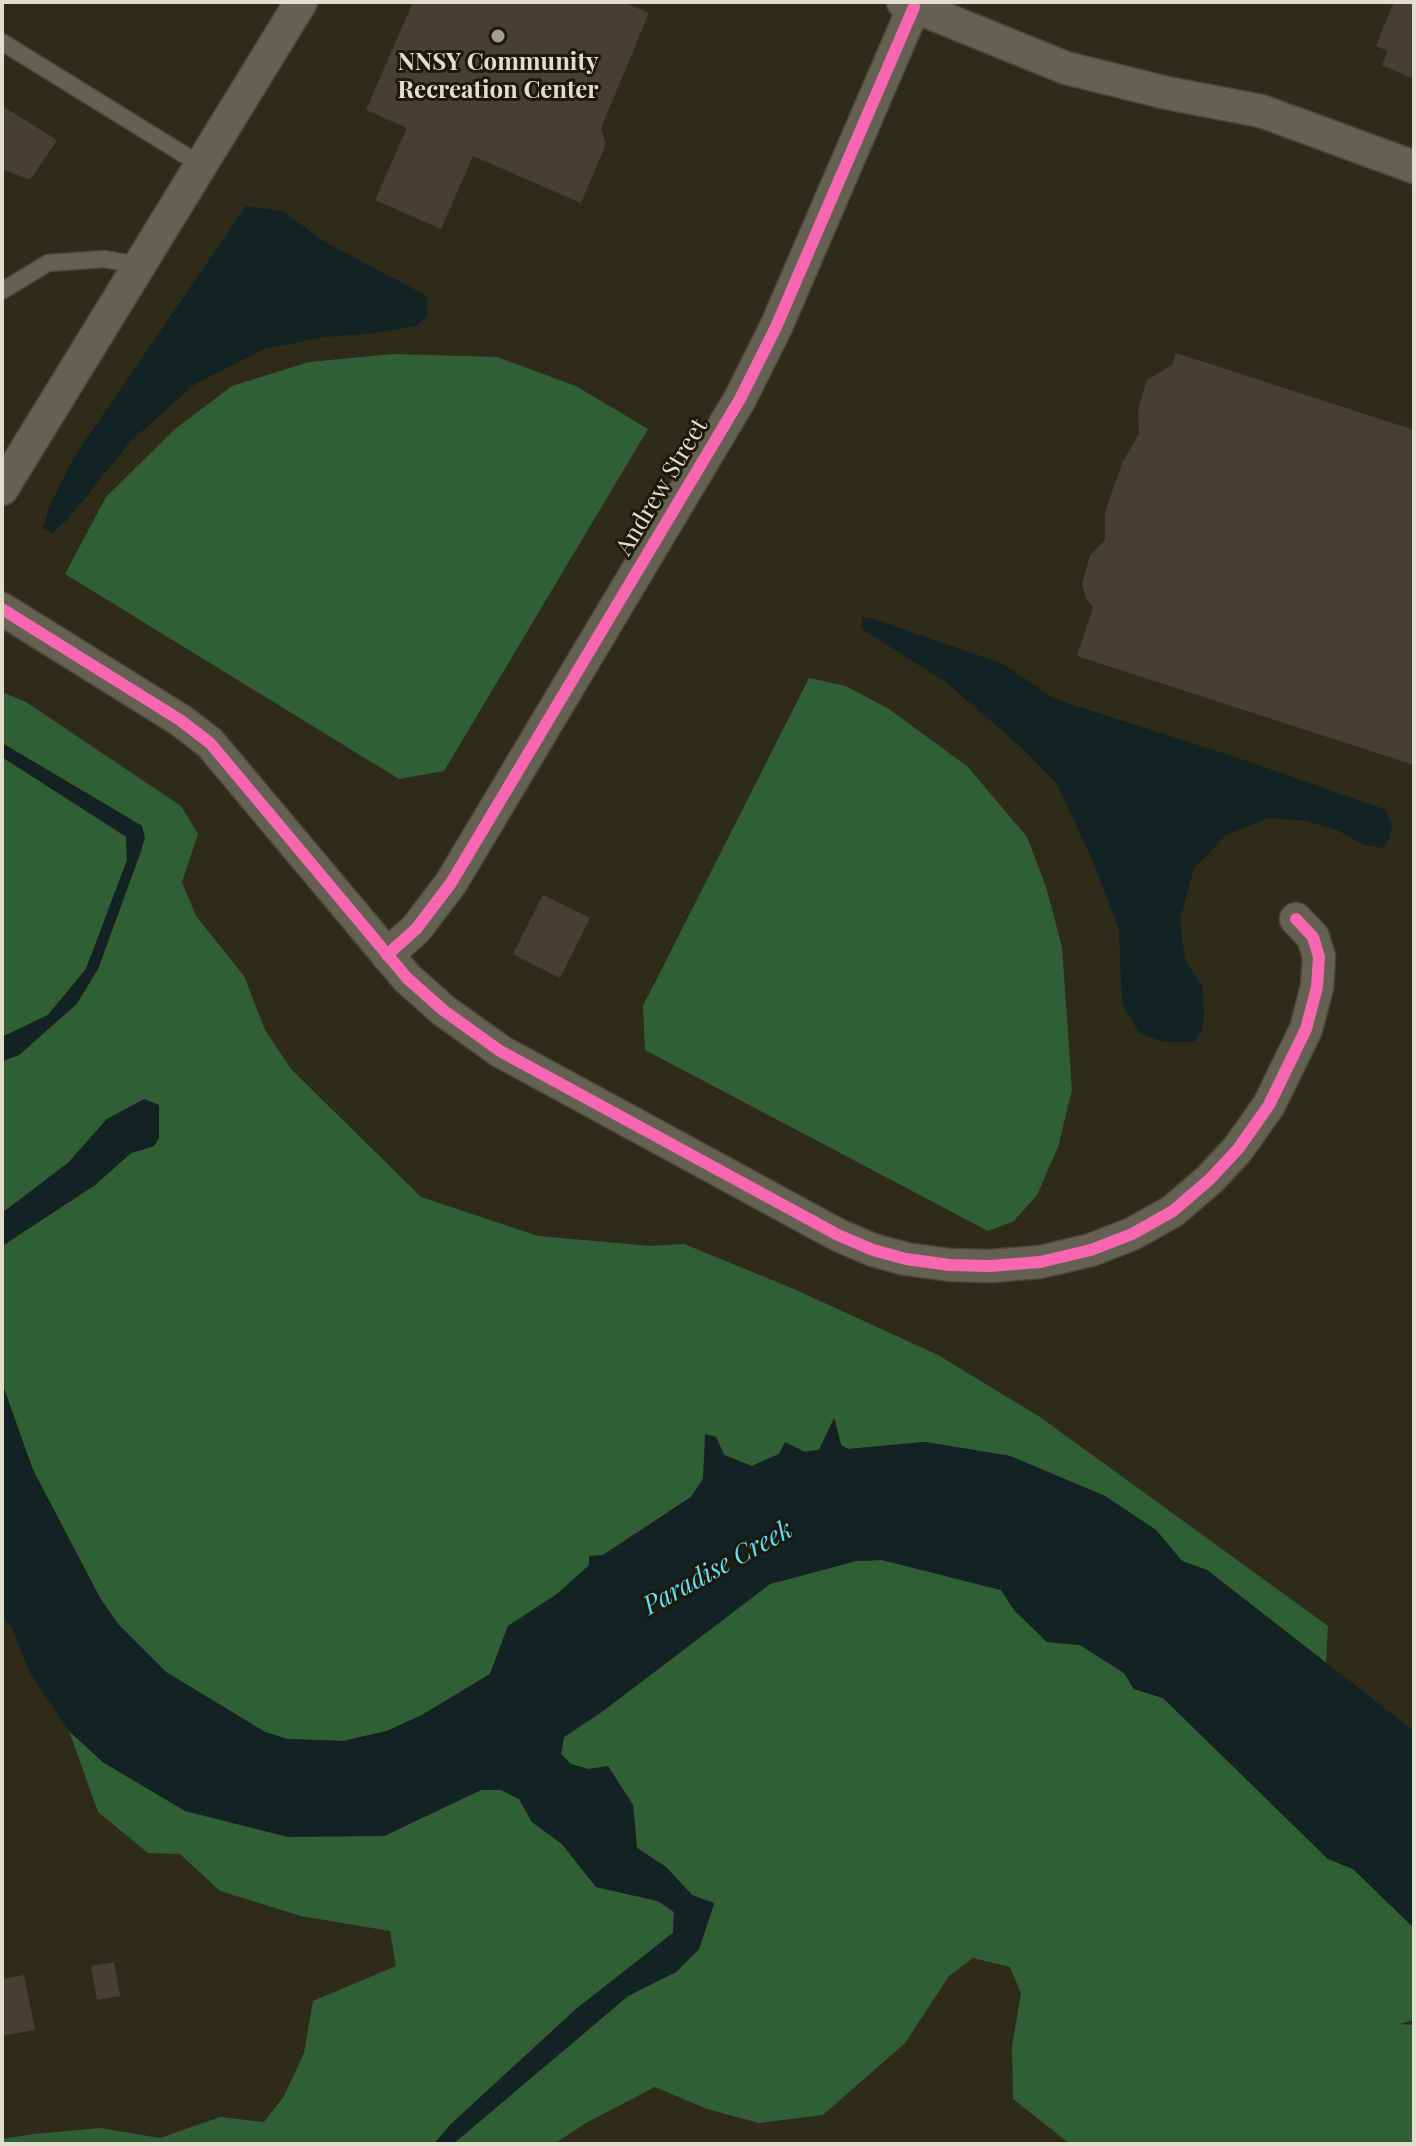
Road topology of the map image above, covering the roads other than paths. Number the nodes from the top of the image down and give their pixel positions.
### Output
1 (301, 2) edge
2 (908, 4) edge
3 (2, 42) edge
4 (201, 165) junction
5 (1414, 167) edge
6 (139, 265) junction
7 (2, 291) edge
8 (4, 478) edge
9 (2, 609) edge
10 (1296, 919) dead end
11 (387, 955) junction

1 - 4 street
2 - 5 street
2 - 11 street, Andrew Street
3 - 4 lane
4 - 6 street
6 - 7 lane
6 - 8 street
9 - 11 street
10 - 11 street

